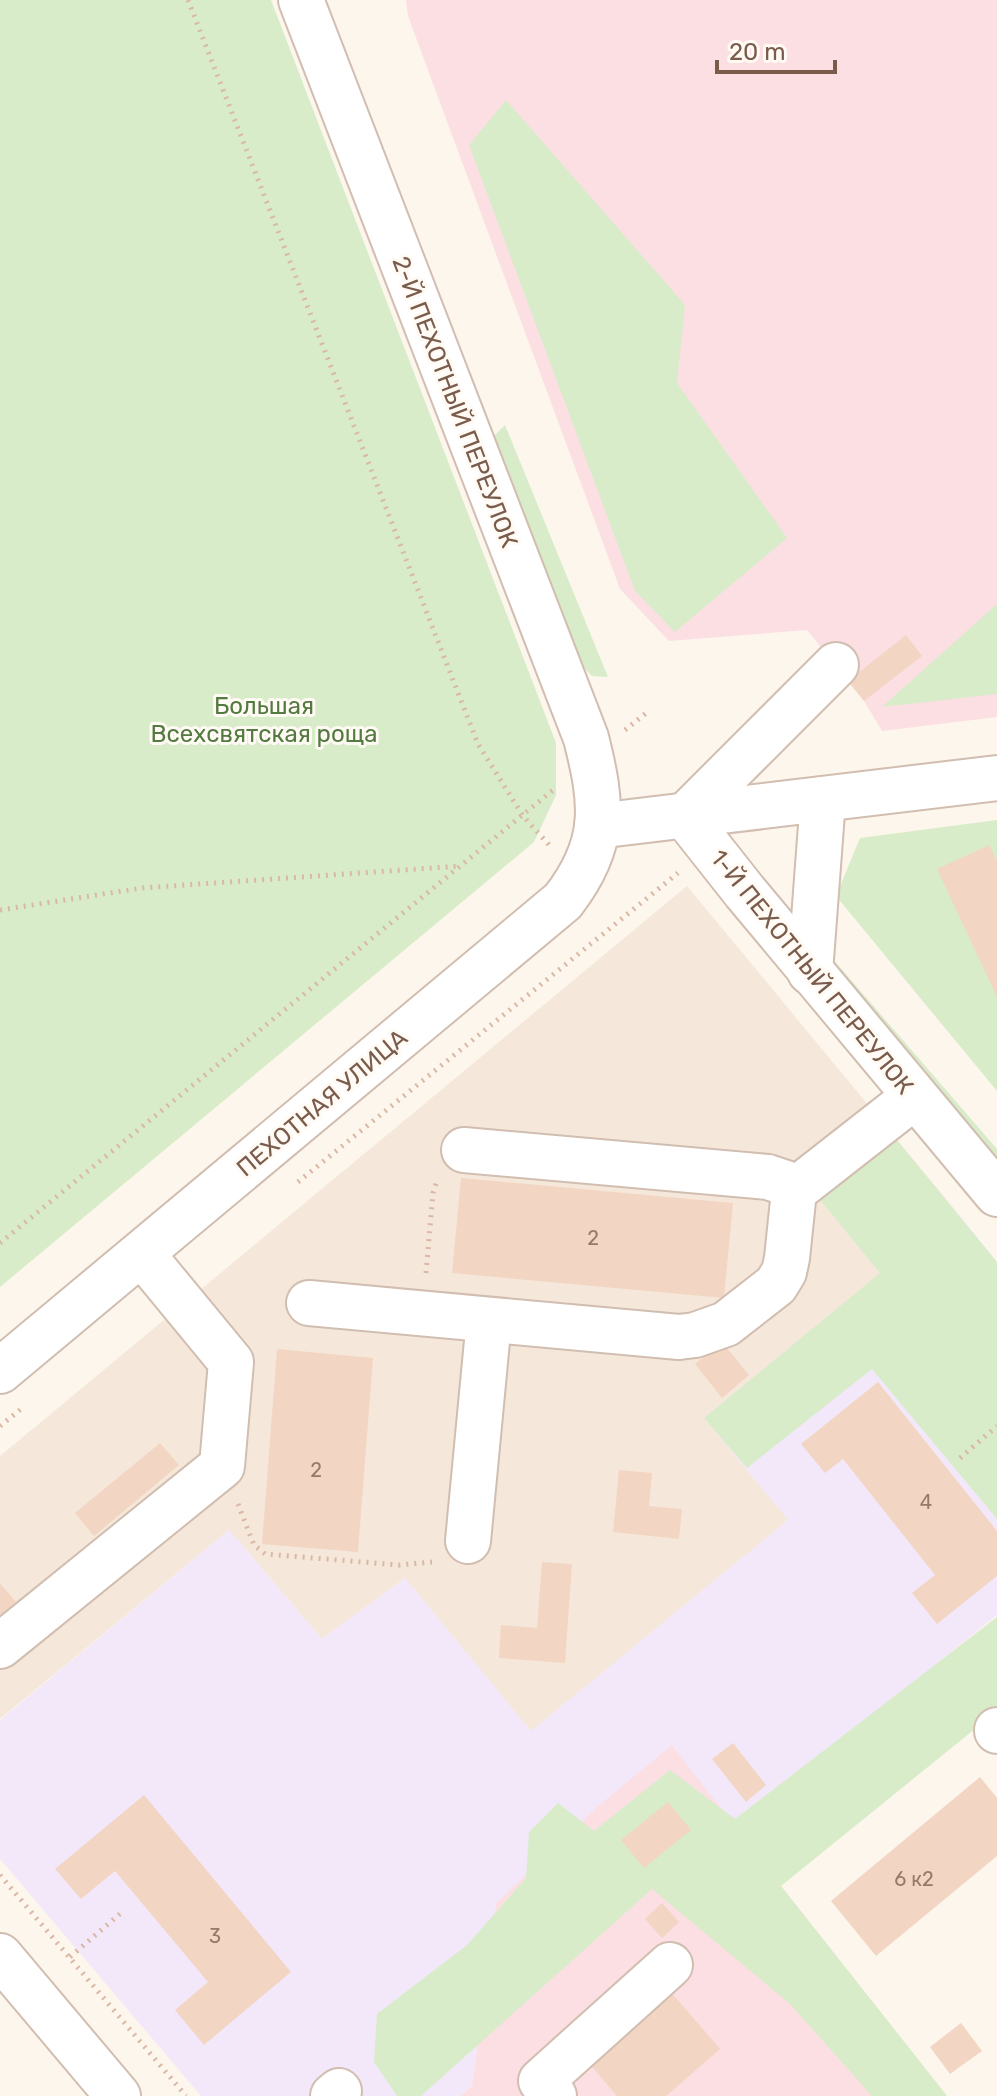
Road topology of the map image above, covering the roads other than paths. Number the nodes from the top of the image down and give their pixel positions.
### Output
1 (301, 0) edge
2 (836, 665) dead end
3 (997, 778) edge
4 (823, 799) junction
5 (598, 816) junction
6 (685, 816) junction
7 (810, 972) junction
8 (914, 1097) junction
9 (464, 1150) road end
10 (794, 1191) junction
11 (997, 1194) edge
12 (142, 1254) junction
13 (309, 1303) dead end
14 (489, 1320) junction
15 (0, 1371) edge
16 (468, 1541) road end
17 (0, 1646) edge
18 (0, 1956) edge
19 (670, 1965) dead end
20 (118, 2096) edge
21 (554, 2096) edge

1 - 5 street, 2-Й ПЕХОТНЫЙ ПЕРЕУЛОК
2 - 6 street
3 - 4 street
4 - 6 street
4 - 7 street
5 - 6 street
5 - 12 street, ПЕХОТНАЯ УЛИЦА
6 - 7 street, 1-Й ПЕХОТНЫЙ ПЕРЕУЛОК
7 - 8 street, 1-Й ПЕХОТНЫЙ ПЕРЕУЛОК
8 - 10 street
8 - 11 street, 1-Й ПЕХОТНЫЙ ПЕРЕУЛОК
9 - 10 street
10 - 14 street
12 - 15 street, ПЕХОТНАЯ УЛИЦА
12 - 17 street
13 - 14 street
14 - 16 street
18 - 20 street
19 - 21 street

